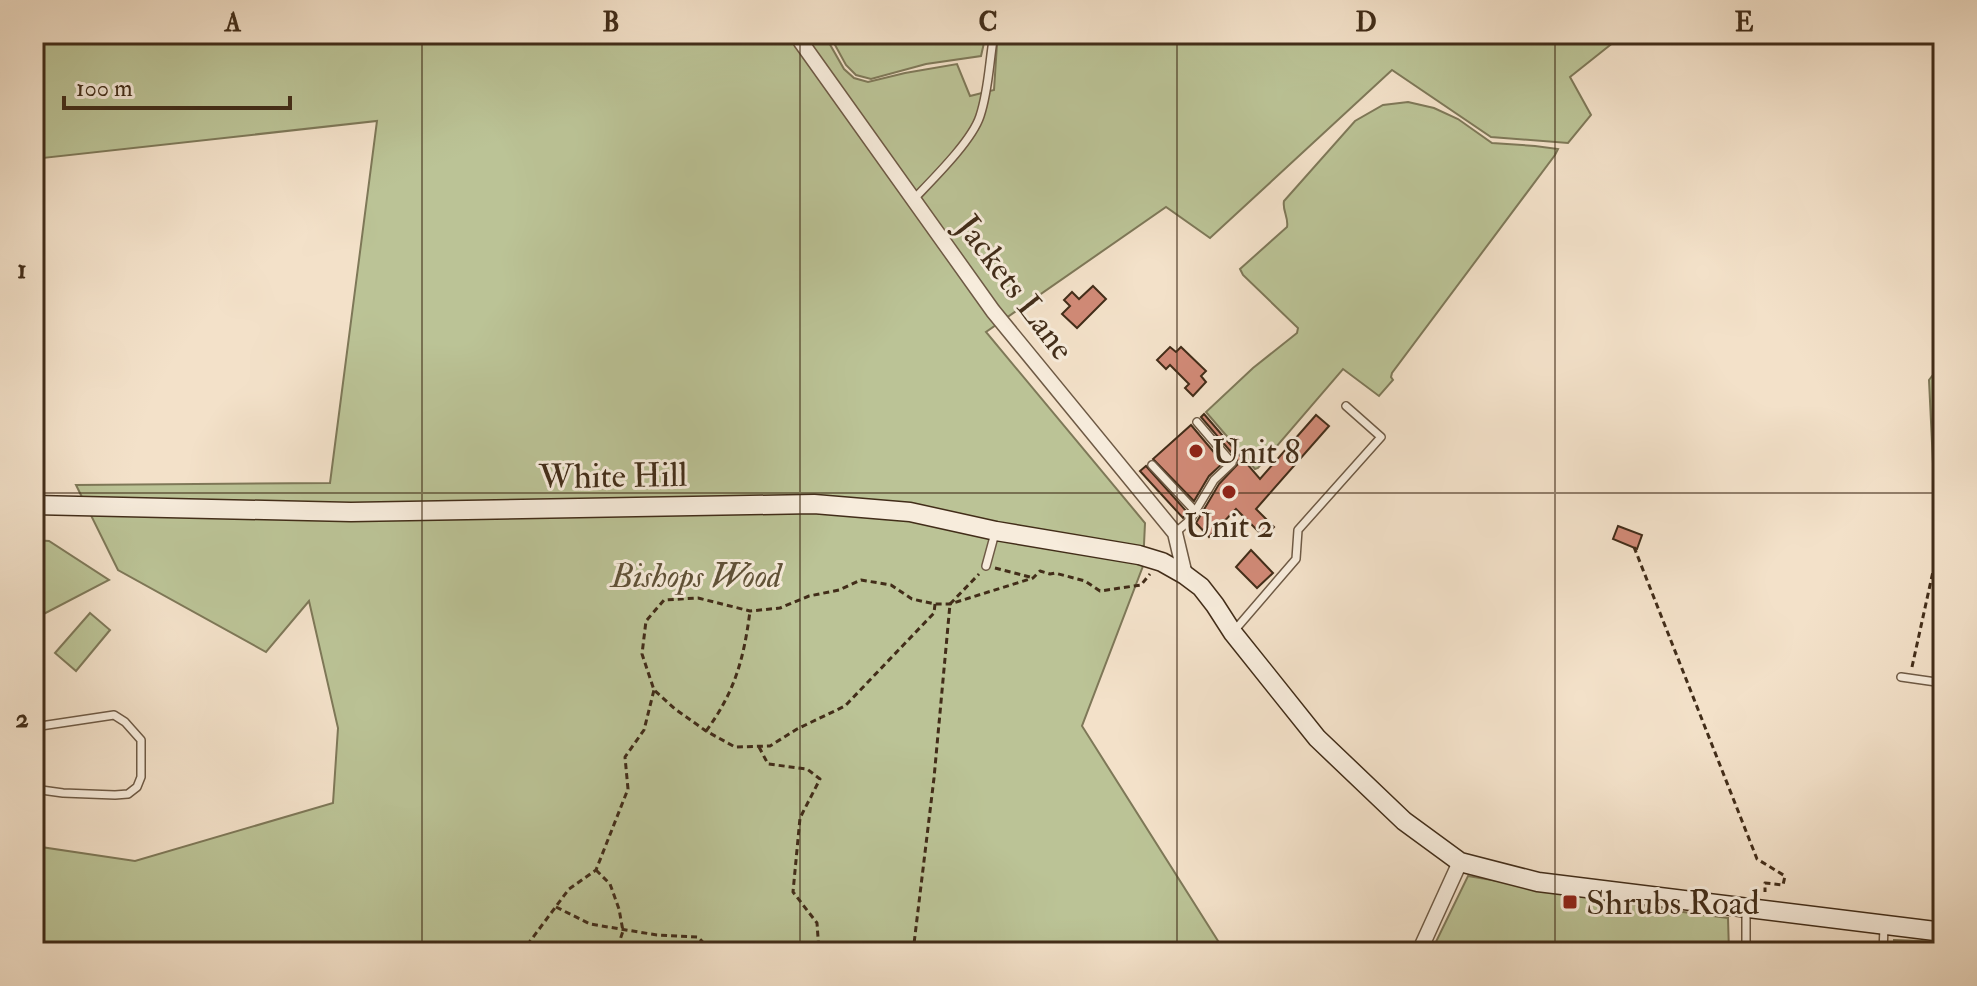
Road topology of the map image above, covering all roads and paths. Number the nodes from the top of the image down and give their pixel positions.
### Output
1 (797, 34) edge
2 (994, 34) edge
3 (913, 200) junction
4 (1346, 406) dead end
5 (1197, 422) dead end
6 (1152, 465) dead end
7 (34, 505) edge
8 (1195, 511) junction
9 (1943, 526) edge
10 (996, 531) junction
11 (1175, 533) junction
12 (1634, 547) dead end
13 (1156, 560) junction
14 (986, 566) junction
15 (1185, 575) junction
16 (1033, 578) junction
17 (935, 604) junction
18 (950, 604) junction
19 (750, 611) junction
20 (1233, 633) junction
21 (1905, 677) joint
22 (1943, 683) edge
23 (654, 690) junction
24 (34, 727) edge
25 (706, 731) junction
26 (759, 747) junction
27 (34, 789) edge
28 (1460, 862) junction
29 (596, 870) junction
30 (556, 907) junction
31 (1755, 909) junction
32 (1884, 925) junction
33 (623, 931) junction
34 (1943, 932) edge
35 (520, 952) edge
36 (616, 952) edge
37 (712, 952) edge
38 (819, 952) edge
39 (913, 952) edge
40 (1419, 952) edge
41 (1746, 952) edge
42 (1883, 952) edge

1 - 3 street, Jackets Lane
2 - 3 lane
3 - 11 street, Jackets Lane
4 - 20 lane
5 - 8 lane
6 - 8 lane
7 - 10 street, White Hill
8 - 11 lane
9 - 21 path
10 - 13 street, White Hill
10 - 14 lane
11 - 15 street, Jackets Lane
12 - 31 path
13 - 15 street, White Hill
13 - 16 path
14 - 16 path
14 - 18 path
15 - 20 street, White Hill
16 - 18 path
17 - 18 path
17 - 19 path
17 - 26 path
18 - 39 path
19 - 23 path
19 - 25 path
20 - 28 street, White Hill
21 - 22 lane
23 - 25 path
23 - 29 path
24 - 27 lane
25 - 26 path
26 - 38 path
28 - 31 street
28 - 40 street
29 - 30 path
29 - 33 path
30 - 33 path
30 - 35 path
31 - 32 street
31 - 41 lane
32 - 34 street
32 - 42 lane
33 - 36 path
33 - 37 path

